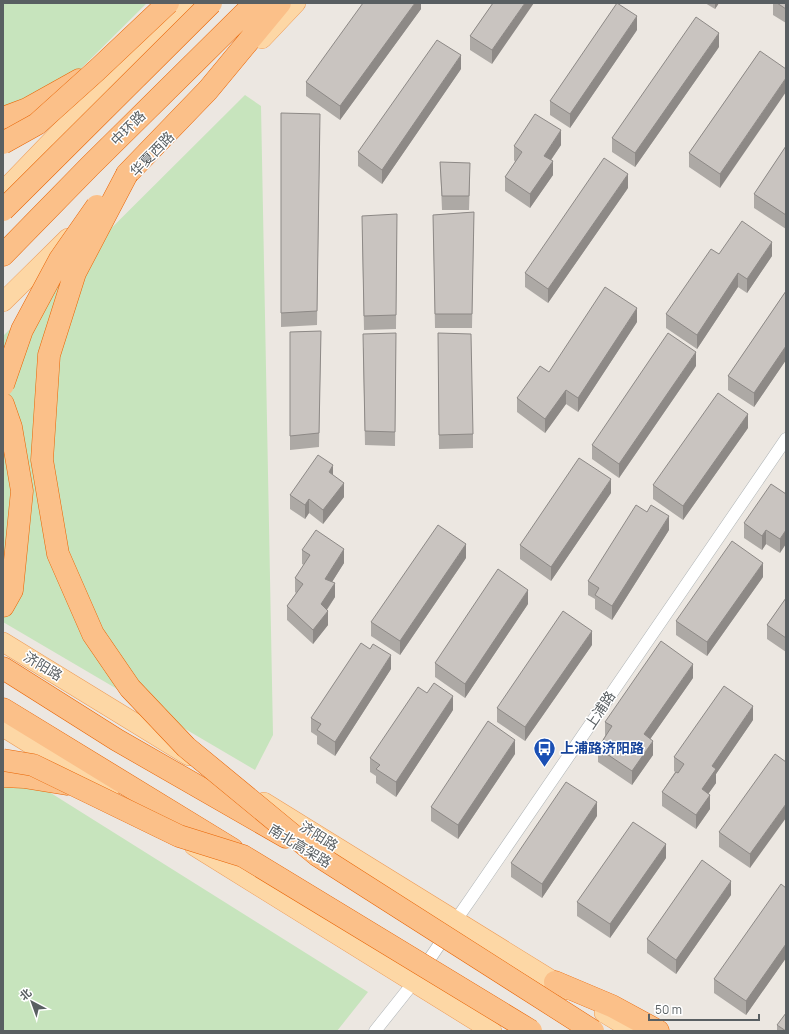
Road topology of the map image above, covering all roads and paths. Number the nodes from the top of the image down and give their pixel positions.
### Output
1 (168, 3) edge
2 (184, 3) edge
3 (211, 3) edge
4 (255, 3) edge
5 (280, 3) edge
6 (296, 3) edge
7 (97, 70) junction
8 (3, 118) edge
9 (3, 143) edge
10 (126, 174) junction
11 (3, 191) edge
12 (3, 210) edge
13 (3, 255) edge
14 (3, 302) edge
15 (3, 385) edge
16 (3, 404) edge
17 (786, 439) edge
18 (3, 606) edge
19 (3, 642) edge
20 (3, 668) edge
21 (3, 708) edge
22 (3, 727) edge
23 (3, 760) edge
24 (3, 776) edge
25 (76, 786) junction
26 (316, 854) junction
27 (244, 856) junction
28 (456, 920) junction
29 (414, 982) junction
30 (555, 982) junction
31 (375, 1031) edge
32 (492, 1031) edge
33 (531, 1031) edge
34 (593, 1031) edge
35 (634, 1031) edge
36 (658, 1031) edge

1 - 7 highway, bridge
2 - 11 main road
3 - 12 highway, bridge
4 - 13 highway, 中环路
5 - 10 highway
6 - 14 main road, 华夏西路
7 - 8 highway, bridge
7 - 9 highway, bridge
10 - 15 highway, bridge
10 - 26 highway, bridge
16 - 18 highway
17 - 28 street, 上浦路
19 - 28 main road, 济阳路
20 - 26 highway, 南北高架路, bridge
21 - 27 highway, bridge
22 - 29 main road
23 - 25 highway, bridge
24 - 25 highway, bridge
25 - 27 highway, bridge
26 - 34 highway, 南北高架路, bridge
27 - 33 highway, bridge
28 - 29 street, 上浦路
28 - 30 main road, 济阳路
29 - 31 street, 上浦路
29 - 32 main road
30 - 35 main road, 济阳路
30 - 36 highway

